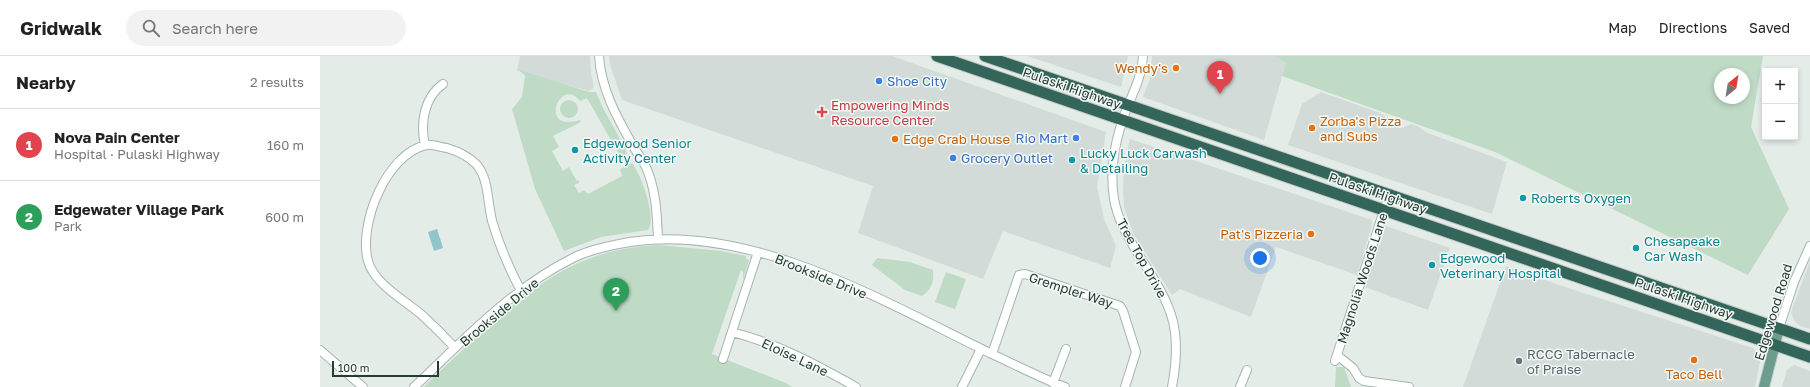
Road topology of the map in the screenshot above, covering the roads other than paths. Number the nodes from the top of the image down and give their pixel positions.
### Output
1 (599, 56) edge
2 (937, 56) edge
3 (985, 56) edge
4 (1143, 56) edge
5 (443, 84) dead end
6 (1128, 105) junction
7 (1123, 120) junction
8 (425, 145) junction
9 (1389, 194) junction
10 (1384, 210) junction
11 (658, 239) junction
12 (1810, 246) edge
13 (758, 252) junction
14 (521, 291) junction
15 (1779, 328) junction
16 (732, 332) junction
17 (1810, 339) edge
18 (1774, 344) junction
19 (455, 348) junction
20 (981, 349) junction
21 (1066, 349) dead end
22 (320, 350) edge
23 (992, 354) junction
24 (1810, 357) edge
25 (723, 359) dead end
26 (1247, 370) dead end
27 (1053, 383) junction
28 (363, 387) edge
29 (414, 387) edge
30 (856, 387) edge
31 (962, 387) edge
32 (1065, 387) edge
33 (1125, 387) edge
34 (1172, 387) edge
35 (1240, 387) edge
36 (1409, 387) edge
37 (1764, 387) edge

1 - 11 street
2 - 7 highway, Pulaski Highway
3 - 6 highway, Pulaski Highway
4 - 6 street, Tree Top Drive
5 - 8 street
6 - 7 street, Tree Top Drive
6 - 9 highway, Pulaski Highway
7 - 10 highway, Pulaski Highway
7 - 34 street, Tree Top Drive
8 - 14 street
8 - 19 street
9 - 10 street, Magnolia Woods Lane
9 - 15 highway, Pulaski Highway
10 - 18 highway, Pulaski Highway
10 - 36 street, Magnolia Woods Lane
11 - 13 street, Brookside Drive
11 - 14 street, Brookside Drive
12 - 15 street, Edgewood Road
13 - 16 street
13 - 20 street, Brookside Drive
14 - 19 street, Brookside Drive
15 - 17 highway, Pulaski Highway
15 - 18 main road, Edgewood Road
16 - 25 street
16 - 30 street, Eloise Lane
18 - 24 highway, Pulaski Highway
18 - 37 main road, Edgewood Road
19 - 29 street, Brookside Drive
20 - 23 street, Brookside Drive
20 - 31 street
21 - 27 street
22 - 28 street
23 - 27 street, Brookside Drive
23 - 33 street, Grempler Way
26 - 35 street
27 - 32 street, Brookside Drive

